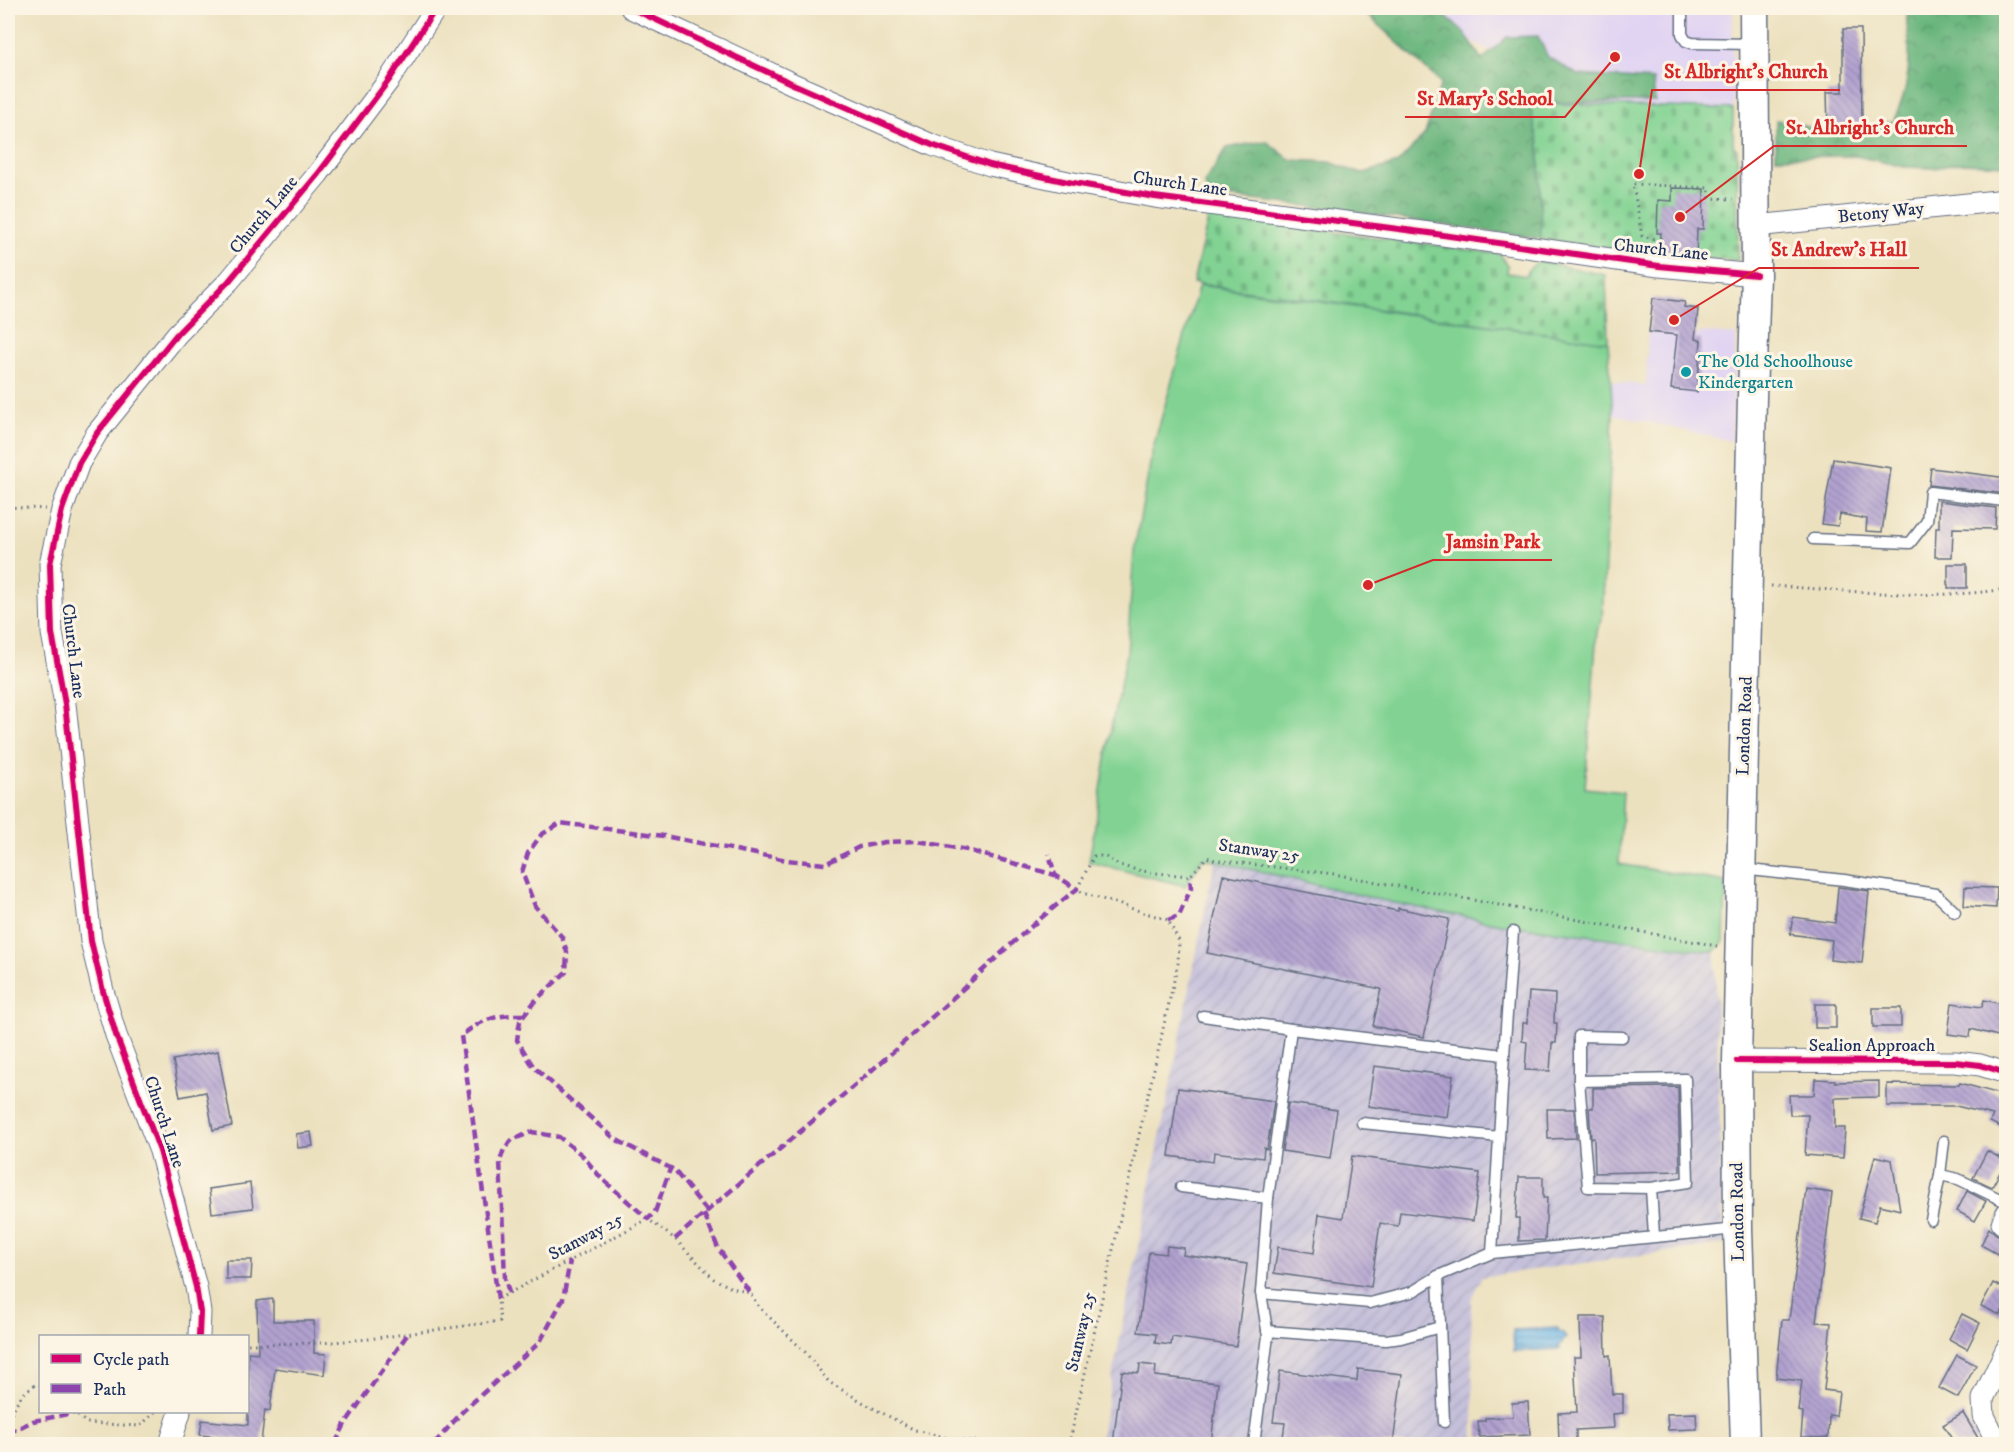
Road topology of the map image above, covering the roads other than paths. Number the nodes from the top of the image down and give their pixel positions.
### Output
1 (436, 8) edge
2 (631, 8) edge
3 (1682, 8) edge
4 (1754, 8) edge
5 (1754, 44) junction
6 (2007, 200) edge
7 (1756, 226) junction
8 (1756, 275) junction
9 (2007, 508) edge
10 (1813, 539) dead end
11 (1741, 869) junction
12 (1955, 912) dead end
13 (1513, 932) dead end
14 (1203, 1016) dead end
15 (1291, 1029) junction
16 (1622, 1037) dead end
17 (1504, 1055) junction
18 (1737, 1061) junction
19 (2007, 1072) edge
20 (1579, 1081) junction
21 (1362, 1123) dead end
22 (1499, 1137) junction
23 (1944, 1141) dead end
24 (1940, 1175) junction
25 (1181, 1187) dead end
26 (1651, 1188) junction
27 (1268, 1198) junction
28 (2007, 1202) edge
29 (2007, 1214) edge
30 (1931, 1220) dead end
31 (2007, 1225) edge
32 (1738, 1228) junction
33 (1654, 1236) junction
34 (1492, 1253) junction
35 (1438, 1276) junction
36 (1261, 1293) junction
37 (1440, 1327) junction
38 (1267, 1330) junction
39 (199, 1335) edge
40 (2007, 1350) edge
41 (180, 1413) edge
42 (1444, 1422) dead end
43 (1745, 1442) edge
44 (170, 1444) edge
45 (1254, 1444) edge
46 (1998, 1444) edge

1 - 39 street, Church Lane
2 - 8 street, Church Lane
3 - 5 lane
4 - 5 main road, London Road
5 - 7 main road, London Road
6 - 7 street, Betony Way
7 - 8 main road, London Road
8 - 11 main road, London Road
9 - 10 lane
11 - 12 lane
11 - 18 main road, London Road
13 - 17 lane
14 - 15 lane
15 - 17 lane
15 - 27 lane
16 - 20 lane
17 - 22 lane
18 - 19 street, Sealion Approach
18 - 32 main road, London Road
20 - 26 lane
20 - 26 lane
21 - 22 lane
22 - 34 lane
23 - 24 lane
24 - 28 lane
24 - 30 lane
25 - 27 lane
26 - 33 lane
27 - 36 lane
29 - 31 street
32 - 33 lane
32 - 43 main road, London Road
33 - 34 lane
34 - 35 lane
35 - 36 lane
35 - 37 lane
36 - 38 lane
37 - 38 lane
37 - 42 lane
38 - 45 lane
40 - 46 street
41 - 44 street

